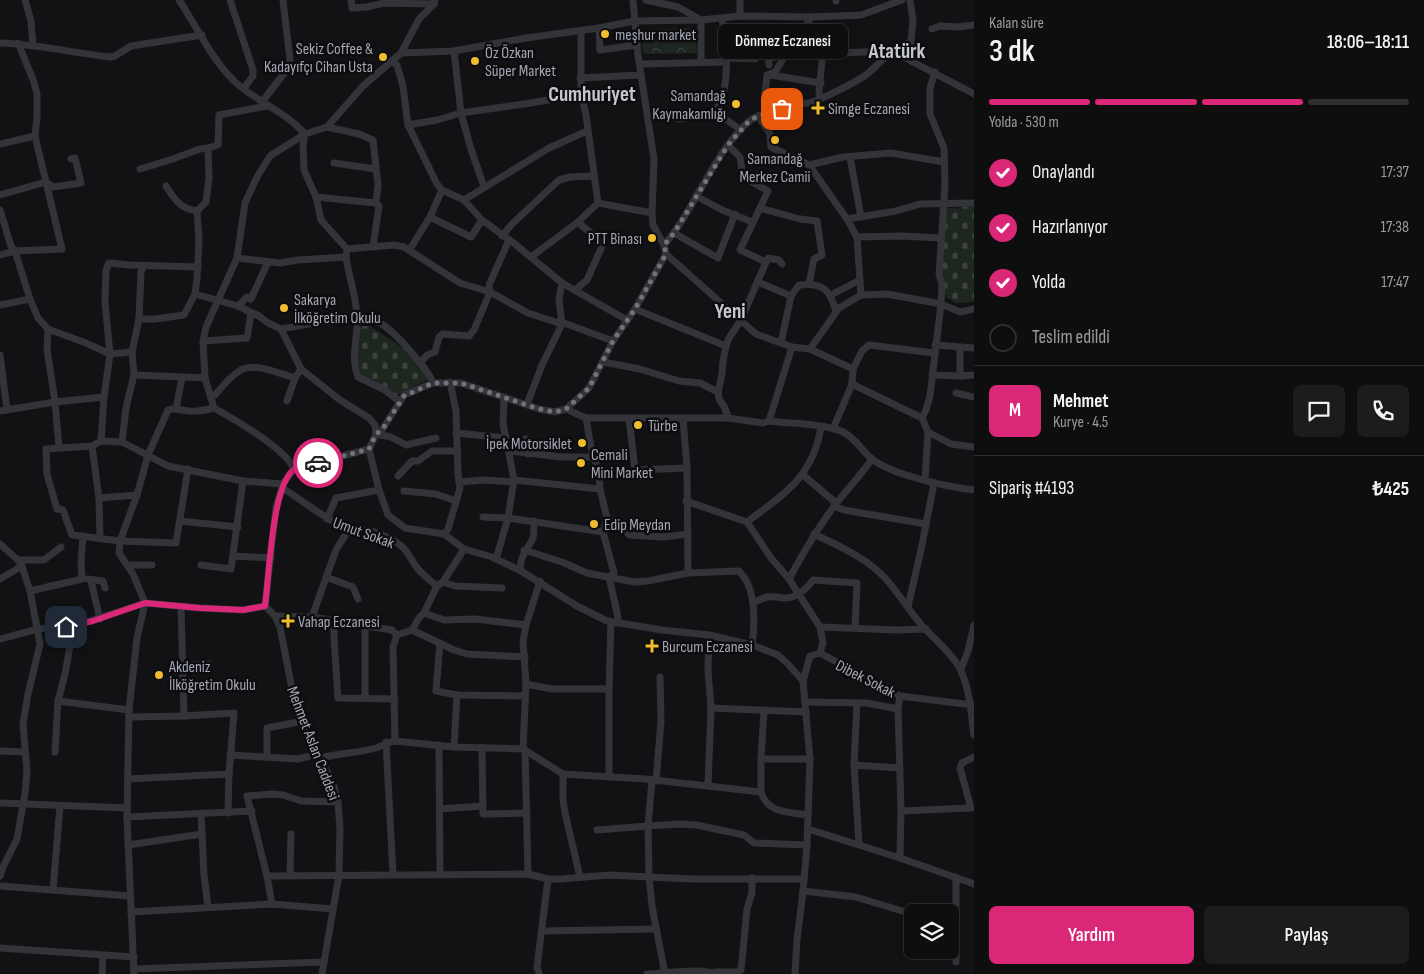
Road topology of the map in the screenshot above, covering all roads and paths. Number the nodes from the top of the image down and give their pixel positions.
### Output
1 (24, 0) edge
2 (179, 0) edge
3 (230, 0) edge
4 (283, 0) edge
5 (351, 0) edge
6 (633, 0) edge
7 (646, 0) edge
8 (740, 0) edge
9 (902, 0) edge
10 (910, 0) edge
11 (384, 1) edge
12 (434, 2) edge
13 (740, 16) junction
14 (811, 17) junction
15 (722, 18) junction
16 (701, 20) junction
17 (634, 21) junction
18 (974, 25) edge
19 (599, 28) junction
20 (932, 28) dead end
21 (581, 31) junction
22 (725, 32) junction
23 (764, 34) junction
24 (202, 35) junction
25 (796, 42) junction
26 (0, 43) edge
27 (18, 43) junction
28 (33, 45) junction
29 (636, 45) junction
30 (454, 50) junction
31 (823, 50) junction
32 (892, 50) junction
33 (401, 53) junction
34 (755, 59) dead end
35 (726, 60) junction
36 (391, 61) junction
37 (701, 62) junction
38 (640, 64) junction
39 (769, 65) dead end
40 (935, 72) junction
41 (641, 75) junction
42 (770, 75) junction
43 (580, 78) junction
44 (821, 83) junction
45 (244, 88) junction
46 (581, 94) junction
47 (974, 94) edge
48 (820, 98) junction
49 (264, 104) junction
50 (714, 111) junction
51 (461, 112) junction
52 (762, 115) junction
53 (678, 119) dead end
54 (408, 125) junction
55 (327, 127) junction
56 (741, 130) junction
57 (587, 131) junction
58 (306, 134) junction
59 (35, 136) junction
60 (0, 144) edge
61 (728, 145) junction
62 (208, 148) junction
63 (850, 157) junction
64 (70, 159) dead end
65 (944, 162) junction
66 (334, 163) dead end
67 (809, 165) junction
68 (140, 169) dead end
69 (376, 169) junction
70 (594, 176) junction
71 (46, 182) junction
72 (166, 186) dead end
73 (484, 187) junction
74 (442, 190) junction
75 (0, 195) edge
76 (696, 196) junction
77 (316, 197) junction
78 (464, 200) junction
79 (376, 202) junction
80 (974, 203) edge
81 (598, 204) junction
82 (944, 205) junction
83 (760, 208) junction
84 (0, 210) edge
85 (197, 211) junction
86 (652, 213) junction
87 (735, 214) junction
88 (430, 217) junction
89 (862, 217) junction
90 (482, 220) junction
91 (847, 220) junction
92 (578, 222) junction
93 (752, 222) junction
94 (674, 233) junction
95 (502, 236) junction
96 (857, 237) junction
97 (941, 238) junction
98 (509, 240) junction
99 (664, 245) junction
100 (373, 247) junction
101 (410, 249) junction
102 (15, 250) junction
103 (346, 253) junction
104 (666, 254) junction
105 (0, 255) edge
106 (531, 257) junction
107 (237, 258) junction
108 (268, 262) junction
109 (766, 262) junction
110 (782, 264) dead end
111 (144, 266) junction
112 (198, 267) junction
113 (860, 280) junction
114 (758, 282) junction
115 (562, 283) junction
116 (809, 284) junction
117 (575, 290) junction
118 (490, 292) junction
119 (195, 294) junction
120 (830, 295) junction
121 (861, 295) junction
122 (791, 296) junction
123 (30, 299) junction
124 (218, 301) junction
125 (941, 304) junction
126 (0, 305) edge
127 (238, 306) junction
128 (635, 309) junction
129 (974, 309) edge
130 (836, 311) junction
131 (251, 313) junction
132 (139, 319) junction
133 (358, 319) junction
134 (627, 320) junction
135 (741, 320) junction
136 (562, 324) junction
137 (282, 329) junction
138 (48, 330) junction
139 (203, 341) junction
140 (613, 341) junction
141 (781, 343) junction
142 (935, 345) junction
143 (726, 346) junction
144 (792, 347) junction
145 (960, 348) junction
146 (974, 348) edge
147 (810, 349) junction
148 (132, 352) junction
149 (934, 353) junction
150 (110, 354) junction
151 (0, 355) edge
152 (603, 362) junction
153 (420, 363) junction
154 (301, 369) junction
155 (853, 369) junction
156 (932, 375) junction
157 (974, 375) edge
158 (134, 376) junction
159 (960, 376) junction
160 (182, 377) junction
161 (205, 378) junction
162 (295, 378) junction
163 (450, 382) junction
164 (433, 383) junction
165 (852, 384) junction
166 (718, 392) junction
167 (956, 393) dead end
168 (211, 396) junction
169 (104, 397) junction
170 (504, 397) junction
171 (974, 397) edge
172 (287, 401) dead end
173 (55, 402) junction
174 (400, 402) junction
175 (527, 404) junction
176 (214, 408) junction
177 (176, 409) junction
178 (566, 409) junction
179 (3, 410) edge
180 (586, 418) junction
181 (629, 418) junction
182 (683, 418) junction
183 (728, 418) junction
184 (922, 418) junction
185 (769, 421) junction
186 (821, 427) junction
187 (833, 429) junction
188 (928, 432) junction
189 (456, 433) junction
190 (376, 434) junction
191 (436, 438) dead end
192 (506, 438) junction
193 (526, 439) dead end
194 (101, 441) junction
195 (122, 442) junction
196 (92, 446) junction
197 (59, 447) junction
198 (974, 447) edge
199 (369, 449) junction
200 (458, 451) junction
201 (510, 451) junction
202 (528, 454) junction
203 (148, 455) junction
204 (593, 457) junction
205 (872, 459) junction
206 (687, 468) junction
207 (294, 469) junction
208 (188, 470) junction
209 (803, 475) junction
210 (398, 476) dead end
211 (925, 480) junction
212 (243, 481) junction
213 (513, 481) junction
214 (459, 482) junction
215 (934, 483) junction
216 (283, 486) junction
217 (600, 489) junction
218 (379, 490) junction
219 (974, 490) edge
220 (404, 491) dead end
221 (137, 495) junction
222 (99, 498) junction
223 (686, 500) junction
224 (456, 501) junction
225 (835, 505) junction
226 (483, 517) dead end
227 (508, 518) junction
228 (607, 518) junction
229 (328, 519) junction
230 (180, 521) junction
231 (534, 521) junction
232 (747, 522) junction
233 (926, 524) junction
234 (238, 527) junction
235 (349, 529) junction
236 (602, 532) junction
237 (444, 534) junction
238 (688, 534) junction
239 (814, 534) junction
240 (82, 536) junction
241 (100, 538) junction
242 (120, 541) junction
243 (0, 544) edge
244 (61, 547) dead end
245 (464, 549) junction
246 (524, 550) junction
247 (233, 556) junction
248 (271, 558) junction
249 (496, 559) junction
250 (20, 563) junction
251 (128, 565) junction
252 (152, 565) dead end
253 (202, 565) dead end
254 (522, 571) junction
255 (688, 573) junction
256 (609, 576) junction
257 (326, 577) junction
258 (0, 579) edge
259 (82, 579) junction
260 (790, 579) junction
261 (91, 581) junction
262 (540, 582) junction
263 (440, 584) junction
264 (105, 588) dead end
265 (502, 588) dead end
266 (30, 591) junction
267 (799, 594) junction
268 (358, 599) dead end
269 (145, 603) junction
270 (752, 603) junction
271 (181, 606) junction
272 (265, 606) junction
273 (908, 606) junction
274 (424, 613) junction
275 (275, 616) junction
276 (312, 617) junction
277 (100, 619) junction
278 (334, 621) junction
279 (614, 623) junction
280 (526, 625) junction
281 (974, 625) edge
282 (365, 626) junction
283 (66, 627) junction
284 (820, 627) junction
285 (855, 628) junction
286 (38, 629) junction
287 (412, 630) junction
288 (926, 630) junction
289 (397, 635) junction
290 (709, 635) junction
291 (0, 639) edge
292 (440, 644) junction
293 (752, 645) junction
294 (971, 651) edge
295 (820, 653) junction
296 (524, 657) junction
297 (209, 664) dead end
298 (182, 665) junction
299 (961, 669) junction
300 (660, 677) dead end
301 (803, 682) junction
302 (526, 684) junction
303 (609, 689) junction
304 (457, 695) junction
305 (525, 696) junction
306 (900, 696) junction
307 (365, 698) junction
308 (395, 699) junction
309 (58, 701) junction
310 (805, 702) junction
311 (857, 703) junction
312 (972, 705) edge
313 (711, 708) junction
314 (898, 709) junction
315 (764, 710) junction
316 (806, 712) junction
317 (129, 713) junction
318 (184, 716) junction
319 (304, 721) junction
320 (974, 735) edge
321 (395, 741) junction
322 (386, 742) junction
323 (439, 746) junction
324 (454, 747) junction
325 (482, 748) junction
326 (524, 750) junction
327 (0, 751) edge
328 (24, 752) junction
329 (54, 752) dead end
330 (230, 755) junction
331 (319, 756) junction
332 (267, 757) junction
333 (974, 757) edge
334 (761, 759) junction
335 (810, 759) junction
336 (854, 765) junction
337 (900, 768) junction
338 (229, 774) junction
339 (563, 774) junction
340 (609, 777) junction
341 (128, 779) junction
342 (654, 781) junction
343 (708, 786) junction
344 (760, 792) junction
345 (338, 802) junction
346 (0, 803) edge
347 (22, 804) junction
348 (60, 806) junction
349 (483, 806) junction
350 (127, 808) junction
351 (439, 809) junction
352 (252, 811) junction
353 (901, 811) junction
354 (228, 812) junction
355 (527, 812) junction
356 (201, 813) junction
357 (808, 815) junction
358 (127, 817) junction
359 (648, 826) junction
360 (808, 829) junction
361 (597, 830) dead end
362 (202, 834) junction
363 (291, 834) dead end
364 (859, 844) junction
365 (128, 845) junction
366 (807, 845) junction
367 (900, 858) junction
368 (393, 874) junction
369 (440, 874) junction
370 (528, 874) junction
371 (339, 875) junction
372 (0, 876) edge
373 (267, 876) junction
374 (290, 876) junction
375 (649, 876) junction
376 (580, 877) junction
377 (956, 877) junction
378 (752, 878) junction
379 (548, 879) junction
380 (804, 879) junction
381 (974, 884) edge
382 (0, 886) edge
383 (53, 890) junction
384 (804, 891) junction
385 (130, 896) junction
386 (272, 904) junction
387 (953, 904) edge
388 (208, 907) junction
389 (333, 909) junction
390 (131, 912) junction
391 (904, 912) edge
392 (656, 929) junction
393 (542, 931) junction
394 (0, 948) edge
395 (103, 956) junction
396 (134, 957) junction
397 (956, 959) edge
398 (324, 962) junction
399 (956, 962) dead end
400 (134, 971) edge
401 (102, 974) edge
402 (322, 974) edge
403 (539, 974) edge
404 (647, 974) edge
405 (665, 974) edge
406 (714, 974) edge
407 (795, 974) edge

1 - 28 street
2 - 24 street
3 - 45 street
4 - 49 street
5 - 11 street
6 - 17 street
7 - 16 street
8 - 13 street
9 - 14 street
10 - 32 street
11 - 12 street
12 - 33 street
13 - 14 street
13 - 15 street
14 - 25 street
15 - 16 street
15 - 22 street
16 - 17 street
16 - 37 street
17 - 19 street
17 - 29 street
18 - 20 street
19 - 21 street
19 - 29 street
21 - 30 street
21 - 43 street
22 - 23 street
22 - 35 street
23 - 25 street
23 - 39 street
24 - 28 street
24 - 45 street
25 - 31 street
25 - 42 street
26 - 27 street
27 - 28 street
27 - 59 street
29 - 38 street
30 - 33 street
30 - 51 street
31 - 32 street
31 - 44 street
32 - 40 street
32 - 48 street
33 - 36 street
34 - 35 street
35 - 37 street
35 - 50 street
36 - 54 street
36 - 55 street
37 - 38 street
38 - 41 street
40 - 47 street
40 - 65 street
41 - 43 street
41 - 86 street
42 - 44 street
42 - 52 street
43 - 46 street
44 - 48 street
45 - 49 street
46 - 51 street
46 - 57 street
48 - 52 street
49 - 58 street
49 - 62 street
50 - 53 street
50 - 56 street
51 - 54 street
51 - 73 street
52 - 56 street
52 - 67 street
54 - 74 street
55 - 58 street
55 - 69 street
56 - 61 street
57 - 70 street
57 - 73 street
58 - 77 street
58 - 107 street
59 - 60 street
59 - 71 street
61 - 76 street
61 - 83 street
62 - 68 street
62 - 85 street
63 - 65 street
63 - 67 street
63 - 89 street
64 - 71 street
65 - 82 street
66 - 69 street
67 - 91 street
69 - 79 street
70 - 81 street
70 - 95 street
71 - 75 street
71 - 102 street
72 - 85 street
73 - 78 street
74 - 78 street
74 - 88 street
76 - 87 street
76 - 94 street
77 - 79 street
77 - 103 street
78 - 90 street
79 - 100 street
80 - 82 street
81 - 86 street
81 - 92 street
82 - 89 street
82 - 97 street
83 - 93 street
83 - 116 street
84 - 102 street
85 - 112 street
86 - 99 street
87 - 93 street
87 - 94 street
88 - 90 street
88 - 101 street
89 - 91 street
90 - 95 street
91 - 96 street
92 - 106 street
92 - 117 street
93 - 109 street
94 - 99 street
95 - 98 street
96 - 97 street
96 - 113 street
97 - 125 street
98 - 106 street
98 - 118 street
99 - 104 street
100 - 101 street
100 - 103 street
101 - 118 street
102 - 105 street
102 - 123 street
103 - 108 street
103 - 133 street
104 - 128 street
104 - 135 street
106 - 115 street
107 - 108 street
107 - 124 street
108 - 127 street
109 - 110 street
109 - 114 street
111 - 112 street
111 - 132 street
111 - 150 street
112 - 119 street
113 - 120 street
113 - 121 street
114 - 122 street
114 - 135 street
115 - 117 street
115 - 136 street
116 - 120 street
116 - 122 street
117 - 134 street
118 - 136 street
118 - 153 street
119 - 124 street
119 - 132 street
120 - 130 street
121 - 125 street
121 - 130 street
122 - 141 street
123 - 126 street
123 - 138 street
124 - 127 street
124 - 139 street
125 - 129 street
125 - 142 street
127 - 131 street
128 - 134 street
128 - 143 street
130 - 147 street
131 - 137 street
131 - 139 street
132 - 148 street
133 - 137 street
133 - 153 street
133 - 174 street
134 - 140 street
135 - 141 street
135 - 143 street
136 - 140 street
136 - 175 street
137 - 154 street
138 - 150 street
138 - 173 street
139 - 161 street
140 - 152 street
141 - 144 street
142 - 145 street
142 - 149 street
143 - 166 street
144 - 147 street
144 - 185 street
145 - 146 street
145 - 159 street
147 - 155 street
148 - 150 street
148 - 158 street
149 - 155 street
149 - 156 street
150 - 169 street
151 - 179 street
152 - 166 street
152 - 178 street
153 - 164 street
154 - 162 street
154 - 190 street
155 - 165 street
156 - 159 street
156 - 184 street
157 - 159 street
158 - 160 street
158 - 195 street
160 - 161 street
160 - 177 street
161 - 168 street
162 - 168 street
162 - 172 street
163 - 164 street
163 - 170 street
163 - 189 street
164 - 174 street
165 - 184 street
165 - 187 street
166 - 183 street
167 - 171 street
168 - 176 street
169 - 173 street
169 - 194 street
170 - 175 street
170 - 192 street
173 - 179 street
173 - 197 street
174 - 190 street
175 - 178 street
176 - 177 street
176 - 207 street
177 - 203 street
178 - 180 street
180 - 181 street
180 - 204 street
181 - 182 street
181 - 206 street
182 - 183 street
182 - 206 street
183 - 185 street
184 - 188 street
185 - 186 street
186 - 187 street
186 - 209 street
187 - 205 street
188 - 198 street
188 - 211 street
189 - 192 street
189 - 200 street
190 - 191 street
190 - 199 street
192 - 201 street
193 - 202 street
194 - 195 street
194 - 196 street
195 - 203 street, Umut Sokak
196 - 197 street
196 - 222 street
197 - 240 street
199 - 207 street
199 - 218 street
200 - 210 street
200 - 214 street
201 - 202 street
201 - 213 street
202 - 204 street
203 - 208 street, Umut Sokak
203 - 221 street
204 - 217 street
205 - 211 street
205 - 225 street
206 - 223 street
207 - 216 street
208 - 212 street, Umut Sokak
208 - 230 street
209 - 225 street
209 - 232 street
211 - 215 street
212 - 216 street, Umut Sokak
212 - 234 street
213 - 214 street
213 - 217 street
213 - 227 street
214 - 224 street
215 - 219 street
215 - 233 street
216 - 229 street, Umut Sokak
216 - 248 street
217 - 228 street
218 - 229 street
218 - 237 street
220 - 224 street
221 - 222 street
221 - 242 street
222 - 241 street
223 - 232 street
223 - 238 street
224 - 237 street
225 - 233 street
225 - 239 street
226 - 227 street
227 - 231 street
227 - 249 street
228 - 236 street
228 - 238 street
229 - 235 street, Umut Sokak
230 - 234 street
230 - 242 street
231 - 236 street
231 - 246 street
232 - 260 street
233 - 273 street
234 - 247 street
235 - 257 street
235 - 263 street, Umut Sokak
236 - 256 street
237 - 245 street
238 - 255 street
239 - 260 street
239 - 273 street
240 - 241 street
240 - 259 street
241 - 242 street
242 - 251 street
243 - 250 street
244 - 250 street
245 - 249 street
245 - 263 street
246 - 254 street
246 - 256 street
247 - 248 street
247 - 253 street
248 - 272 street
249 - 254 street
250 - 258 street
250 - 266 street
251 - 252 street
251 - 269 street
254 - 262 street
255 - 256 street
255 - 270 street
256 - 279 street
257 - 268 street
257 - 276 street
259 - 261 street
259 - 266 street
260 - 267 street
261 - 264 street
261 - 277 street
262 - 279 street
262 - 280 street
263 - 265 street
263 - 274 street
266 - 286 street
267 - 270 street
267 - 284 street
267 - 285 street
269 - 271 street
269 - 277 street
269 - 317 street
270 - 293 street
271 - 272 street
271 - 298 street
272 - 275 street, Mehmet Aslan Caddesi
273 - 288 street
274 - 280 street
274 - 287 street
275 - 276 street
275 - 319 street, Mehmet Aslan Caddesi
276 - 278 street
277 - 283 street
278 - 282 street
278 - 307 street
279 - 290 street
279 - 303 street
280 - 296 street
281 - 294 street
282 - 289 street
282 - 307 street
283 - 286 street
283 - 309 street
284 - 285 street
284 - 295 street
285 - 288 street
286 - 291 street
286 - 328 street
287 - 289 street
287 - 292 street
288 - 299 street
289 - 308 street
290 - 293 street
290 - 313 street
292 - 296 street
292 - 304 street
293 - 301 street
294 - 299 street
295 - 301 street
295 - 306 street, Dibek Sokak
296 - 302 street
297 - 298 street
298 - 318 street
299 - 312 street
300 - 342 street
301 - 310 street
302 - 303 street
302 - 305 street
303 - 340 street
304 - 305 street
304 - 324 street
305 - 326 street
306 - 312 street, Dibek Sokak
306 - 314 street
307 - 308 street
308 - 321 street
309 - 317 street
309 - 329 street
310 - 311 street
310 - 316 street
311 - 314 street
311 - 336 street
312 - 320 street
313 - 315 street
313 - 343 street
314 - 337 street
315 - 316 street
315 - 334 street
316 - 335 street
317 - 318 street
317 - 341 street
318 - 330 street
319 - 331 street, Mehmet Aslan Caddesi
319 - 332 street
321 - 322 street
321 - 323 street
322 - 331 street
322 - 368 street
323 - 324 street
323 - 351 street
324 - 325 street
325 - 326 street
325 - 349 street
326 - 339 street
326 - 355 street
327 - 328 street
328 - 347 street
330 - 332 street
330 - 338 street
331 - 332 street
331 - 345 street, Mehmet Aslan Caddesi
333 - 353 street
334 - 335 street
334 - 344 street
335 - 357 street
336 - 337 street
336 - 364 street
337 - 353 street
338 - 341 street
338 - 354 street
339 - 340 street
339 - 376 street
340 - 342 street
341 - 350 street
342 - 343 street
342 - 359 street
343 - 344 street
344 - 357 street
345 - 352 street
345 - 371 street, Mehmet Aslan Caddesi
346 - 347 street
347 - 348 street
347 - 372 street
348 - 350 street
348 - 383 street
349 - 351 street
349 - 355 street
350 - 358 street
351 - 369 street
352 - 354 street
352 - 373 street
353 - 367 street
354 - 356 street
355 - 370 street
356 - 358 street
356 - 362 street
357 - 360 street
358 - 365 street
359 - 361 street
359 - 366 street
359 - 375 street
360 - 364 street
360 - 366 street
362 - 365 street
362 - 388 street
363 - 374 street
364 - 367 street
365 - 385 street
366 - 380 street
367 - 377 street
368 - 369 street
368 - 371 street
369 - 370 street
370 - 379 street
371 - 374 street
371 - 389 street, Mehmet Aslan Caddesi
373 - 374 street
373 - 386 street
375 - 376 street
375 - 378 street
375 - 392 street
376 - 379 street
377 - 381 street
377 - 387 street
378 - 380 street
378 - 406 street
379 - 393 street
380 - 384 street
382 - 383 street
383 - 385 street
384 - 391 street
384 - 407 street
385 - 390 street
386 - 388 street
386 - 389 street
388 - 390 street
389 - 398 street, Mehmet Aslan Caddesi
390 - 396 street
392 - 393 street
392 - 405 street
393 - 403 street
394 - 395 street
395 - 396 street
395 - 401 street
396 - 400 street
397 - 399 street
398 - 400 street
398 - 402 street, Mehmet Aslan Caddesi
404 - 405 street
405 - 406 street

